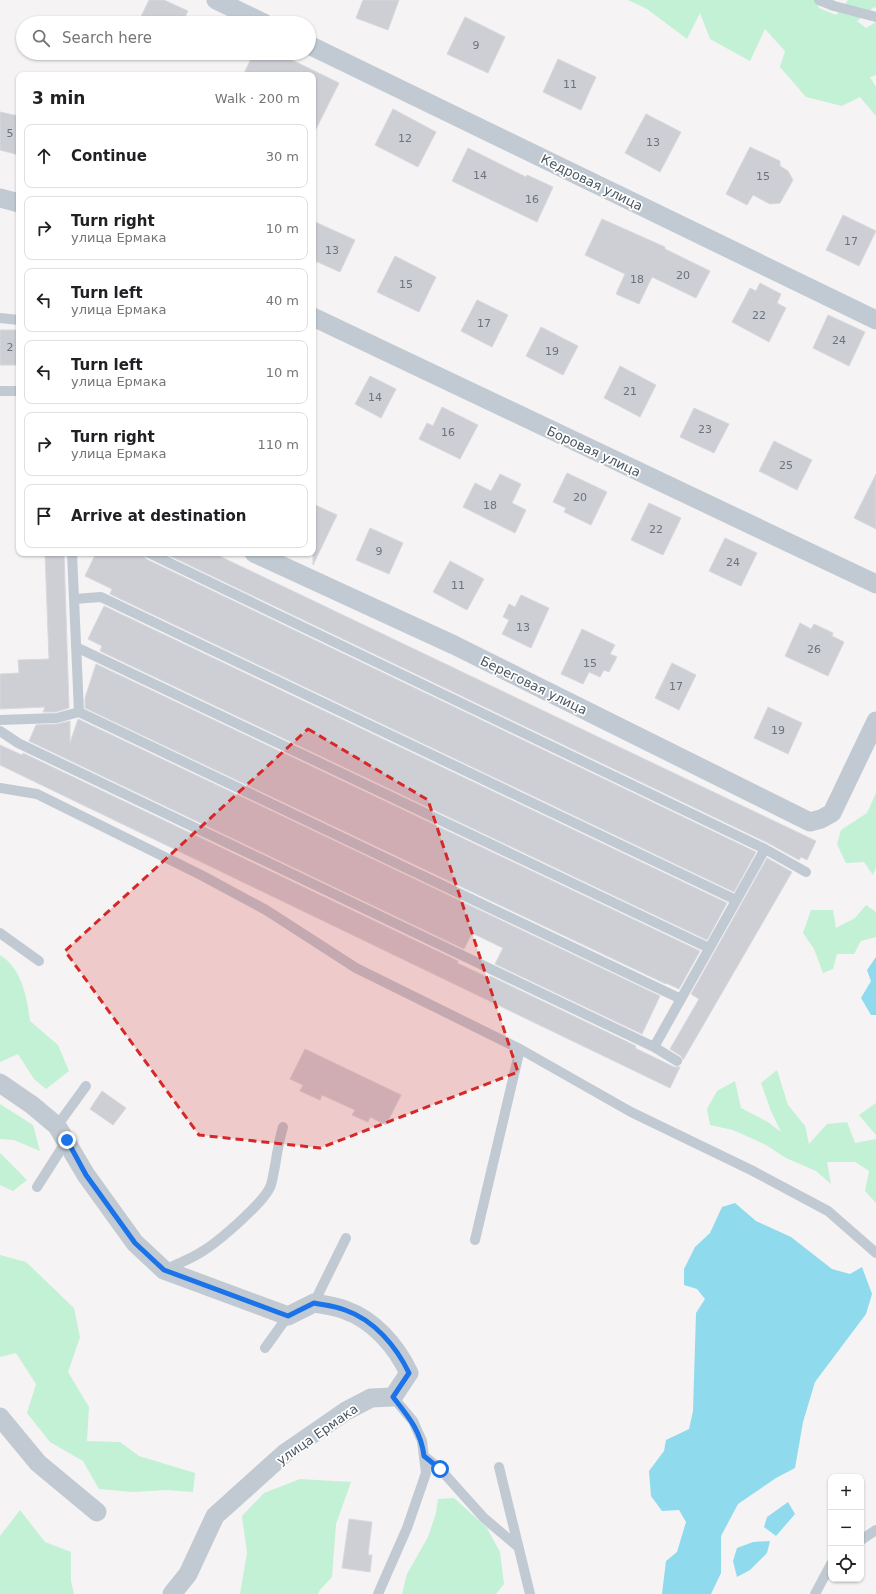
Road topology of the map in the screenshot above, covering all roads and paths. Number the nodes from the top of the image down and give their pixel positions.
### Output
1 (216, 0) edge
2 (819, 0) edge
3 (249, 16) edge
4 (876, 17) edge
5 (316, 48) edge
6 (0, 198) edge
7 (16, 202) edge
8 (0, 318) edge
9 (316, 318) edge
10 (16, 320) edge
11 (876, 320) edge
12 (0, 391) edge
13 (16, 391) edge
14 (72, 556) edge
15 (155, 556) edge
16 (260, 556) edge
17 (876, 584) edge
18 (74, 599) junction
19 (76, 647) junction
20 (79, 712) junction
21 (0, 720) edge
22 (876, 721) edge
23 (0, 730) edge
24 (0, 788) edge
25 (765, 850) junction
26 (806, 872) dead end
27 (736, 900) junction
28 (0, 933) edge
29 (709, 948) junction
30 (39, 961) dead end
31 (681, 999) junction
32 (654, 1047) junction
33 (520, 1049) junction
34 (677, 1061) dead end
35 (0, 1083) edge
36 (86, 1086) dead end
37 (283, 1127) dead end
38 (62, 1133) junction
39 (37, 1187) dead end
40 (346, 1238) dead end
41 (475, 1240) dead end
42 (876, 1253) edge
43 (164, 1270) junction
44 (314, 1303) junction
45 (288, 1316) junction
46 (265, 1348) dead end
47 (393, 1397) junction
48 (0, 1417) edge
49 (424, 1456) junction
50 (499, 1467) dead end
51 (97, 1512) dead end
52 (876, 1530) edge
53 (864, 1538) edge
54 (517, 1546) junction
55 (828, 1570) edge
56 (172, 1594) edge
57 (378, 1594) edge
58 (530, 1594) edge
59 (815, 1594) edge

1 - 3 street
2 - 4 lane
5 - 11 street, Кедровая улица
6 - 7 street
8 - 10 lane
9 - 17 street, Боровая улица
12 - 13 lane
14 - 18 lane
15 - 25 lane
16 - 22 street, Береговая улица
18 - 19 lane
18 - 27 lane
19 - 20 lane
19 - 29 lane
20 - 21 lane
20 - 31 lane
23 - 32 lane
24 - 33 lane
25 - 26 lane
25 - 27 lane
27 - 29 lane
28 - 30 lane
29 - 31 lane
31 - 32 lane
32 - 34 lane
33 - 41 lane
33 - 42 lane
35 - 38 street
36 - 38 lane
37 - 43 lane
38 - 39 lane
38 - 43 street
40 - 44 lane
43 - 45 street
44 - 45 street
44 - 47 street
45 - 46 lane
47 - 49 lane
47 - 56 street, улица Ермака
48 - 51 street
49 - 54 lane
49 - 57 lane
50 - 54 lane
52 - 53 lane
54 - 58 lane
55 - 59 lane

